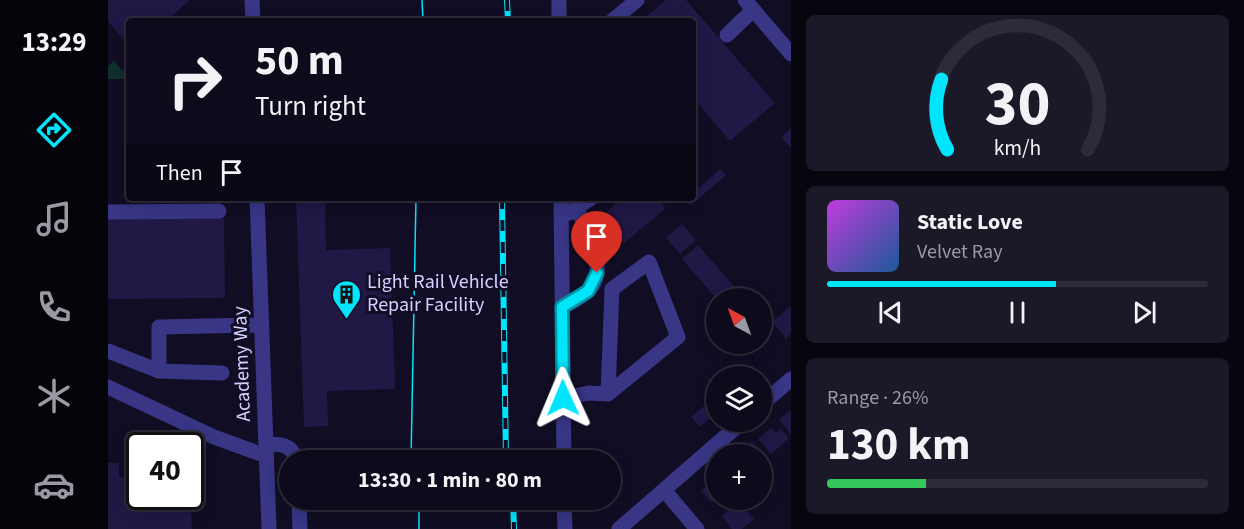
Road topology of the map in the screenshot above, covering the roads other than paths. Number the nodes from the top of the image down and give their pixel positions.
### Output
1 (252, 0) edge
2 (559, 0) edge
3 (637, 0) edge
4 (749, 5) edge
5 (253, 18) edge
6 (559, 18) edge
7 (616, 18) edge
8 (727, 35) dead end
9 (791, 54) edge
10 (257, 201) edge
11 (561, 201) edge
12 (588, 201) edge
13 (577, 210) junction
14 (219, 211) dead end
15 (108, 212) edge
16 (561, 218) junction
17 (562, 307) junction
18 (262, 325) junction
19 (108, 351) edge
20 (159, 371) junction
21 (222, 373) dead end
22 (791, 379) edge
23 (108, 387) edge
24 (608, 394) junction
25 (772, 395) edge
26 (563, 398) junction
27 (731, 432) edge
28 (266, 450) junction
29 (292, 450) edge
30 (564, 450) edge
31 (664, 490) junction
32 (299, 510) edge
33 (564, 510) edge
34 (269, 529) edge
35 (300, 529) edge
36 (565, 529) edge
37 (619, 529) edge
38 (697, 529) edge

1 - 5 street
2 - 6 street
3 - 7 street
4 - 8 street
4 - 9 street
10 - 18 street, Academy Way
11 - 16 street
12 - 13 street
13 - 16 street
13 - 17 street
14 - 15 street
16 - 17 street
17 - 26 street
18 - 20 street
18 - 28 street, Academy Way
19 - 20 street
20 - 21 street
22 - 25 street
23 - 28 street
24 - 24 street
24 - 26 street
26 - 30 street
27 - 31 street
28 - 29 street
28 - 34 street, Academy Way
31 - 37 street
31 - 38 street
32 - 35 street
33 - 36 street

